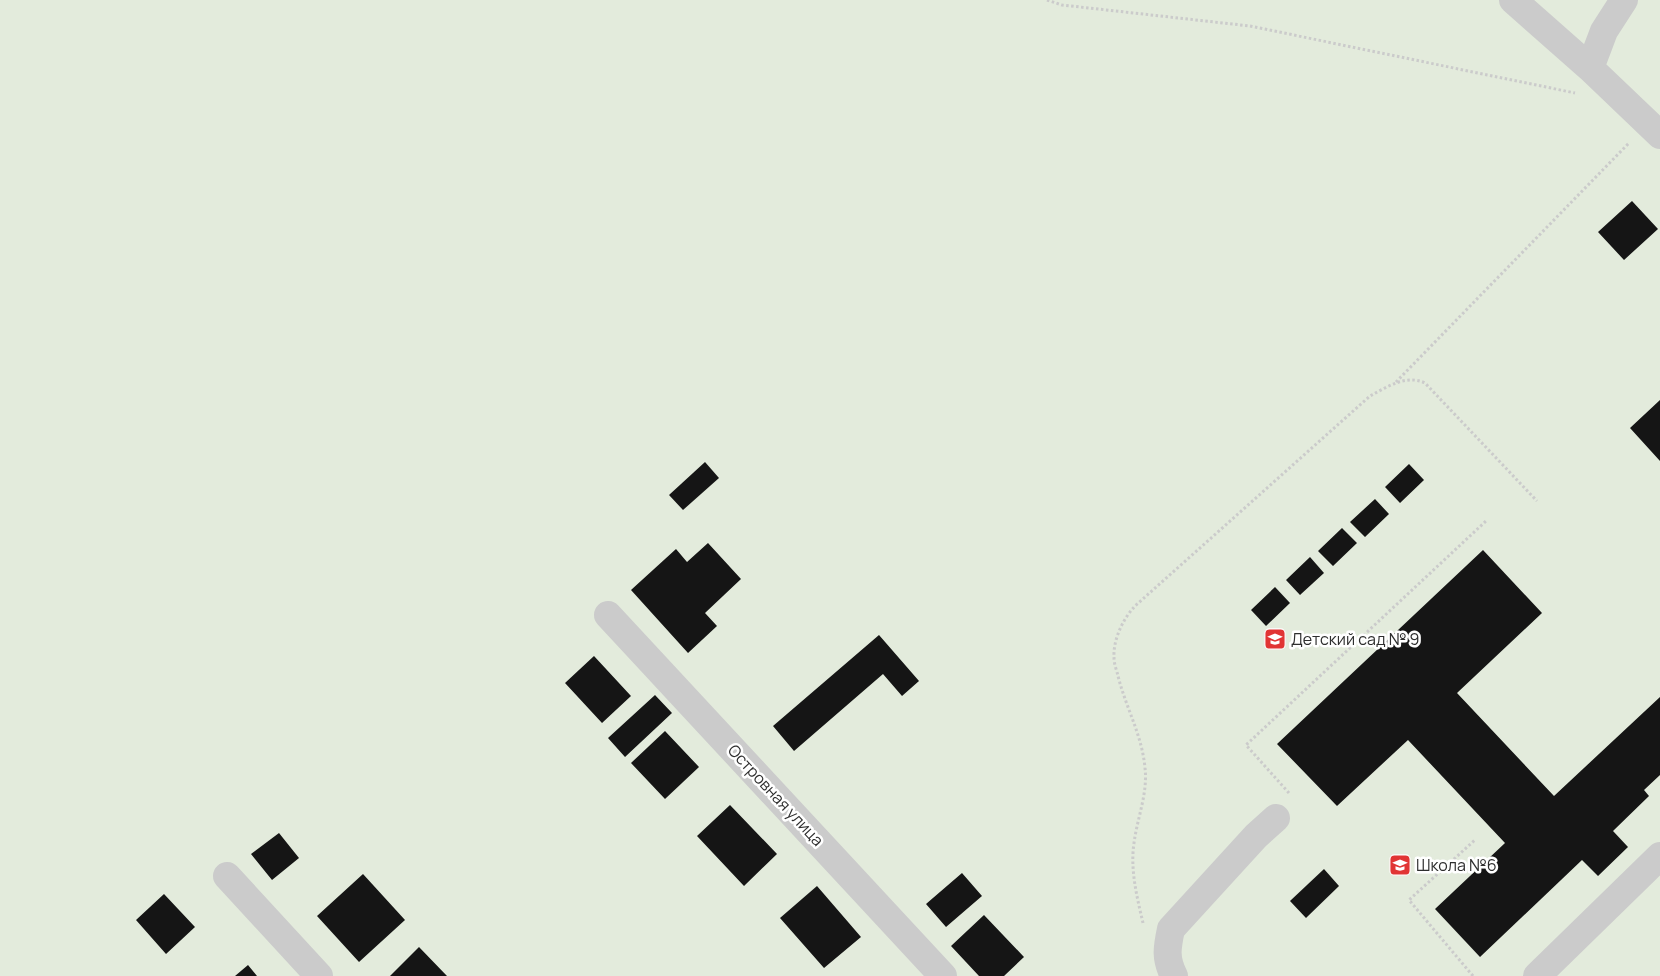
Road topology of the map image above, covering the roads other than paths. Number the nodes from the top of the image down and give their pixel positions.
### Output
1 (1513, 0) edge
2 (1624, 0) edge
3 (1590, 68) junction
4 (1654, 129) edge
5 (608, 615) dead end
6 (1276, 818) road end
7 (1660, 856) edge
8 (227, 876) dead end
9 (319, 976) edge
10 (944, 976) edge
11 (1174, 976) edge
12 (1537, 976) edge

1 - 3 street
2 - 3 street
3 - 4 street
5 - 10 street, Островная улица
6 - 11 street
7 - 12 street
8 - 9 street

